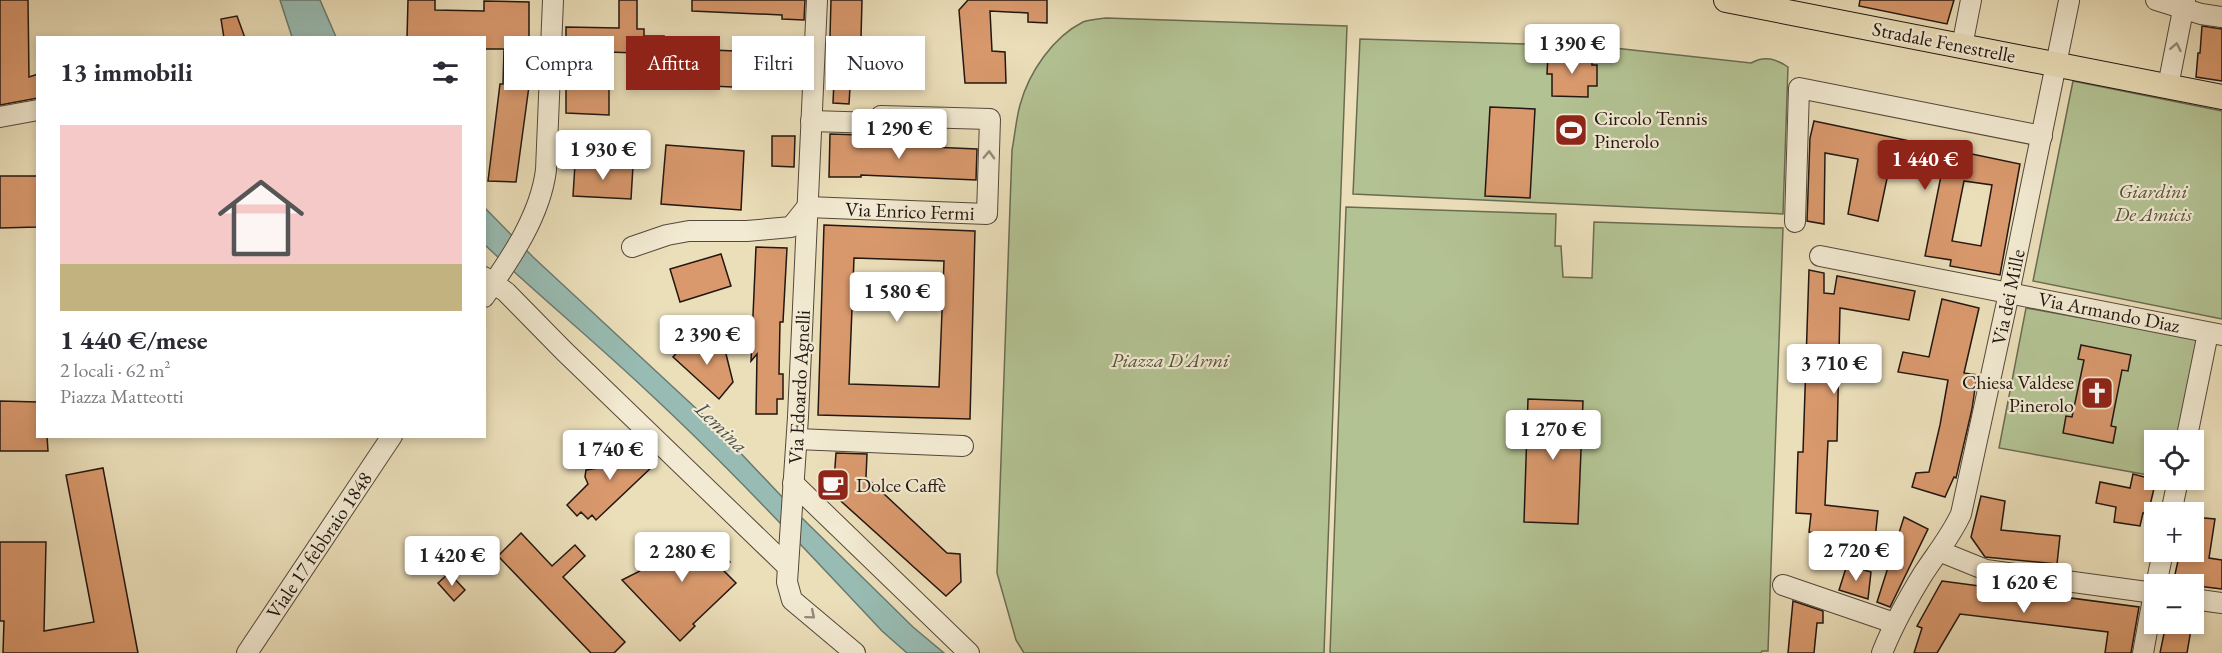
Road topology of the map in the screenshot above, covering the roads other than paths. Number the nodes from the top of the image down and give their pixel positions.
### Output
1 (553, 0) edge
2 (817, 0) edge
3 (1726, 0) edge
4 (1971, 0) edge
5 (2068, 0) edge
6 (2078, 0) edge
7 (2156, 0) edge
8 (2184, 4) edge
9 (2222, 17) edge
10 (1962, 46) junction
11 (2056, 64) junction
12 (2168, 86) junction
13 (2222, 97) edge
14 (36, 110) edge
15 (0, 117) edge
16 (811, 121) junction
17 (2042, 136) junction
18 (807, 207) junction
19 (1795, 222) dead end
20 (632, 246) dead end
21 (1820, 256) dead end
22 (491, 283) edge
23 (2009, 293) junction
24 (2215, 334) edge
25 (2189, 430) edge
26 (391, 438) edge
27 (797, 439) junction
28 (963, 446) dead end
29 (792, 493) junction
30 (1939, 551) junction
31 (788, 567) junction
32 (1783, 585) dead end
33 (2144, 592) edge
34 (2204, 601) edge
35 (2222, 603) edge
36 (1894, 622) junction
37 (2147, 634) edge
38 (247, 653) edge
39 (855, 653) edge
40 (969, 653) edge
41 (1882, 653) edge
42 (2144, 653) edge

1 - 22 street
2 - 16 street, Via Edoardo Agnelli
3 - 10 main road, Stradale Fenestrelle
4 - 10 street
5 - 6 street
5 - 11 street, Via dei Mille
7 - 8 street
8 - 9 street
12 -> 8 street
10 - 11 main road, Stradale Fenestrelle
11 - 12 main road, Stradale Fenestrelle
11 - 17 street, Via dei Mille
12 - 13 main road, Stradale Fenestrelle
14 - 15 street
16 - 18 street, Via Edoardo Agnelli
18 -> 16 street, Via Enrico Fermi
17 - 19 street
17 - 23 street, Via dei Mille
18 - 20 street
18 - 27 street, Via Edoardo Agnelli
21 - 23 street, Via Armando Diaz
22 - 31 street
23 - 24 street, Via Armando Diaz
23 - 30 street, Via dei Mille
24 - 25 street
26 - 38 street, Viale 17 febbraio 1848
27 - 28 street
27 - 29 street, Via Edoardo Agnelli
29 - 31 street, Via Edoardo Agnelli
29 - 40 street
30 - 33 street
30 - 36 street, Via dei Mille
31 -> 39 street, Via Edoardo Agnelli
32 - 36 street
34 - 35 street
36 - 41 street, Via dei Mille
37 - 42 street

